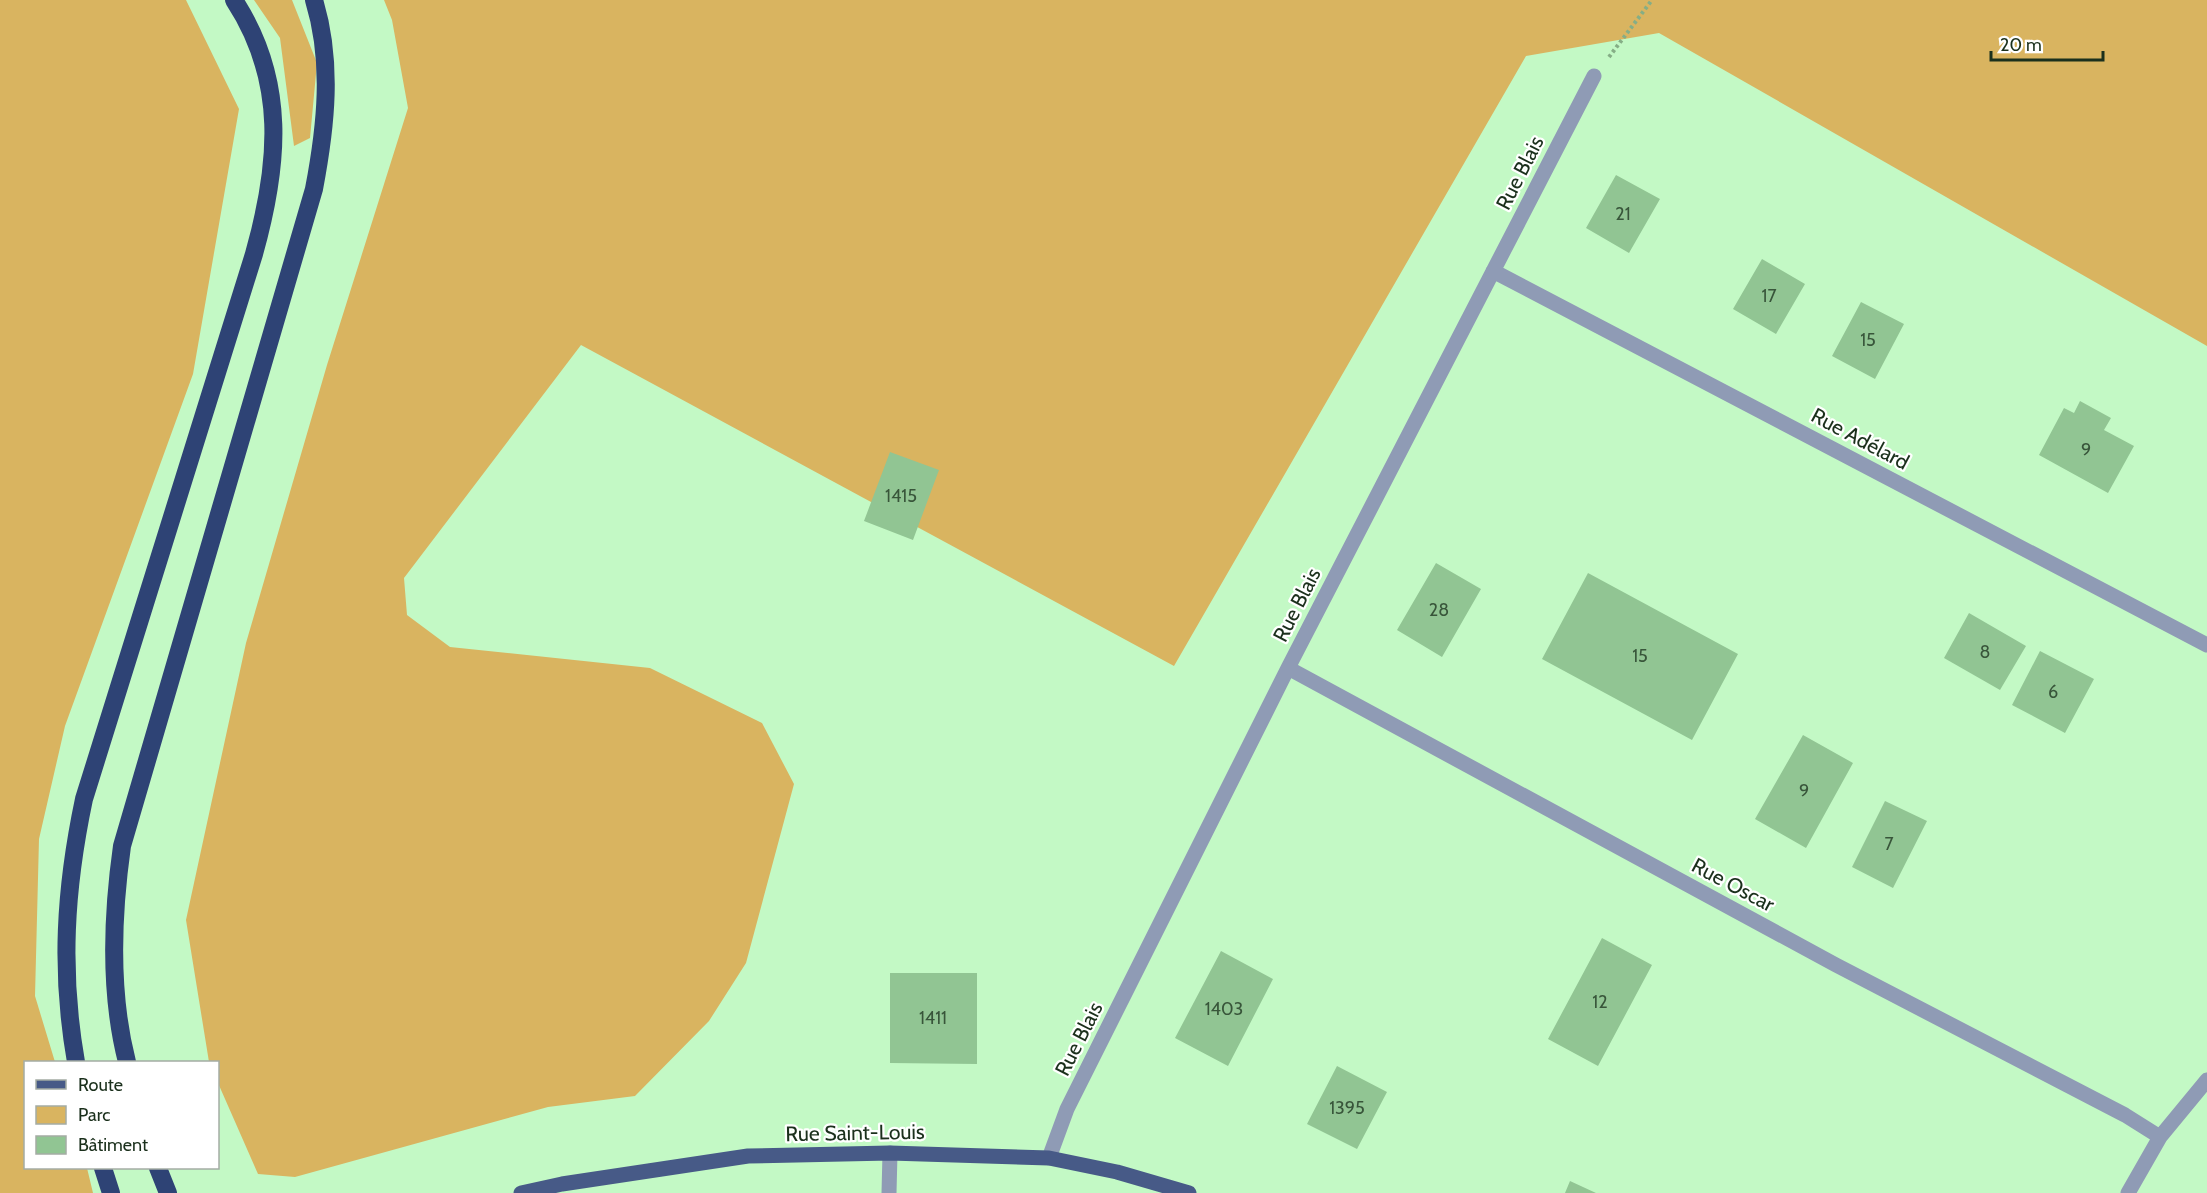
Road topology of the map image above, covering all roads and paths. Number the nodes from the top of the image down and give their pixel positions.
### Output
1 (234, 0) edge
2 (314, 0) edge
3 (1652, 0) edge
4 (1594, 76) joint
5 (1493, 271) junction
6 (2207, 645) edge
7 (1288, 668) junction
8 (76, 1061) edge
9 (127, 1061) edge
10 (2207, 1080) edge
11 (2160, 1137) junction
12 (890, 1153) junction
13 (1049, 1158) junction
14 (105, 1169) edge
15 (159, 1169) edge
16 (111, 1193) edge
17 (168, 1193) edge
18 (521, 1193) edge
19 (889, 1193) edge
20 (1189, 1193) edge
21 (2128, 1193) edge

1 - 8 highway
2 - 9 highway
3 - 4 path
4 - 5 street, Rue Blais
5 - 6 street, Rue Adélard
5 - 7 street, Rue Blais
7 - 11 street, Rue Oscar
7 - 13 street, Rue Blais
10 - 11 street
11 - 21 street
12 - 13 main road, Rue Saint-Louis
12 - 18 main road, Rue Saint-Louis
12 - 19 street
13 - 20 main road, Rue Saint-Louis
14 - 16 highway
15 - 17 highway

